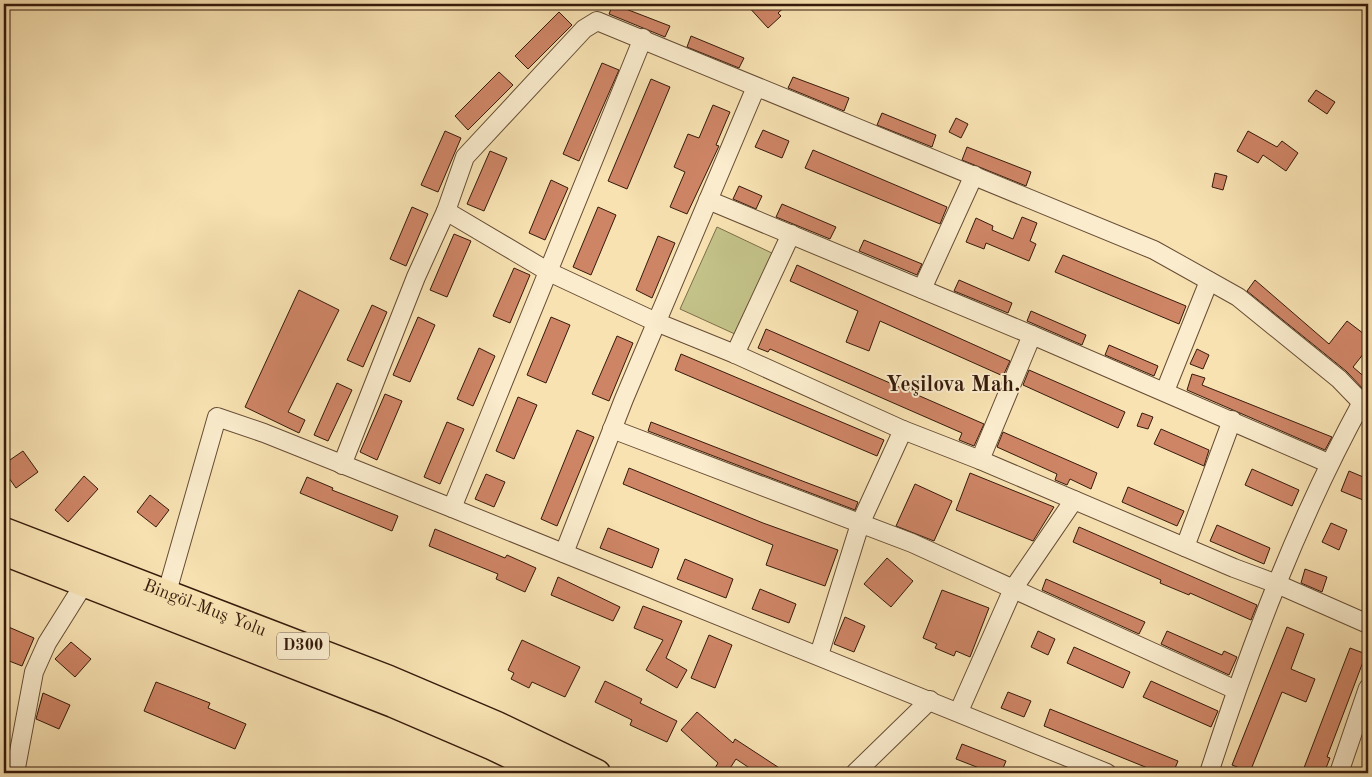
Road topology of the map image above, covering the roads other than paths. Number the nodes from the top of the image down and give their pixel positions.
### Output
1 (643, 38) junction
2 (756, 86) junction
3 (974, 175) junction
4 (708, 200) junction
5 (446, 211) junction
6 (791, 234) junction
7 (548, 272) junction
8 (1209, 281) junction
9 (922, 289) junction
10 (656, 322) junction
11 (1032, 335) junction
12 (736, 354) junction
13 (1165, 392) junction
14 (1365, 405) edge
15 (1232, 420) junction
16 (612, 429) junction
17 (903, 430) junction
18 (980, 460) junction
19 (1328, 464) junction
20 (342, 465) junction
21 (1074, 500) junction
22 (452, 508) junction
23 (860, 524) junction
24 (4, 531) edge
25 (1186, 547) junction
26 (4, 552) edge
27 (564, 554) junction
28 (84, 584) junction
29 (1277, 584) junction
30 (1013, 589) junction
31 (167, 592) junction
32 (1368, 624) edge
33 (819, 655) junction
34 (1368, 688) edge
35 (1236, 690) junction
36 (930, 700) junction
37 (959, 711) junction
38 (15, 773) edge
39 (548, 773) edge
40 (597, 773) edge
41 (855, 773) edge
42 (1107, 773) edge
43 (1209, 773) edge
44 (1339, 773) edge

1 - 2 street
1 - 5 street
1 - 7 street
2 - 3 street
2 - 4 street
3 - 8 street
3 - 9 street
4 - 6 street
4 - 10 street
5 - 7 street
5 - 20 street
6 - 9 street
6 - 12 street
7 - 10 street
7 - 22 street
8 - 13 street
8 - 14 street
9 - 11 street
10 - 12 street
10 - 16 street
11 - 13 street
11 - 18 street
12 - 17 street
13 - 15 street
14 - 19 street
15 - 19 street
15 - 25 street
16 - 23 street
16 - 27 street
17 - 18 street
17 - 23 street
18 - 21 street
19 - 29 street
20 - 22 street
20 - 31 street
21 - 25 street
21 - 30 street
22 - 27 street
23 - 30 street
23 - 33 street
24 - 31 highway, Bingöl-Muş Yolu / D300
25 - 29 street
26 - 28 highway, Bingöl-Muş Yolu / D300
27 - 33 street
28 - 38 street
28 - 39 highway, Bingöl-Muş Yolu / D300
29 - 32 street
29 - 35 street
30 - 35 street
30 - 37 street
31 - 40 highway, Bingöl-Muş Yolu / D300
33 - 36 street
34 - 44 street
35 - 43 street
36 - 37 street
36 - 41 street
37 - 42 street

